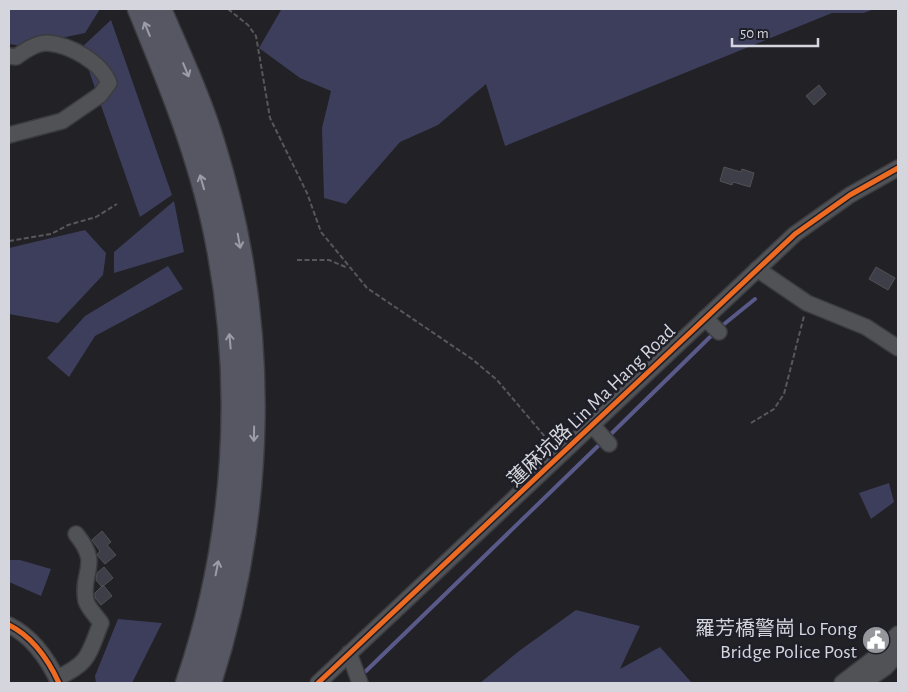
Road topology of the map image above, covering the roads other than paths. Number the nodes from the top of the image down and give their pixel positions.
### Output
1 (139, 9) edge
2 (160, 9) edge
3 (9, 56) edge
4 (9, 134) edge
5 (898, 168) edge
6 (757, 269) junction
7 (705, 318) junction
8 (719, 332) dead end
9 (898, 348) edge
10 (592, 425) junction
11 (609, 444) dead end
12 (76, 534) dead end
13 (235, 590) junction
14 (9, 625) edge
15 (202, 635) junction
16 (897, 644) edge
17 (349, 653) junction
18 (58, 681) edge
19 (175, 683) edge
20 (186, 683) edge
21 (210, 683) edge
22 (224, 683) edge
23 (318, 683) edge
24 (360, 683) edge
25 (842, 683) edge
26 (863, 683) edge

15 -> 1 highway
2 -> 13 highway
3 - 4 street
5 - 6 street, 蓮麻坑路 Lin Ma Hang Road
6 - 7 street, 蓮麻坑路 Lin Ma Hang Road
6 - 9 street
7 - 8 street
7 - 10 street, 蓮麻坑路 Lin Ma Hang Road
10 - 11 street
10 - 17 street, 蓮麻坑路 Lin Ma Hang Road
12 - 18 street
13 - 21 highway
13 - 22 highway
14 - 18 street
15 - 19 highway
15 - 20 highway
16 - 25 street
16 - 26 street
17 - 23 street, 蓮麻坑路 Lin Ma Hang Road
17 - 24 street

